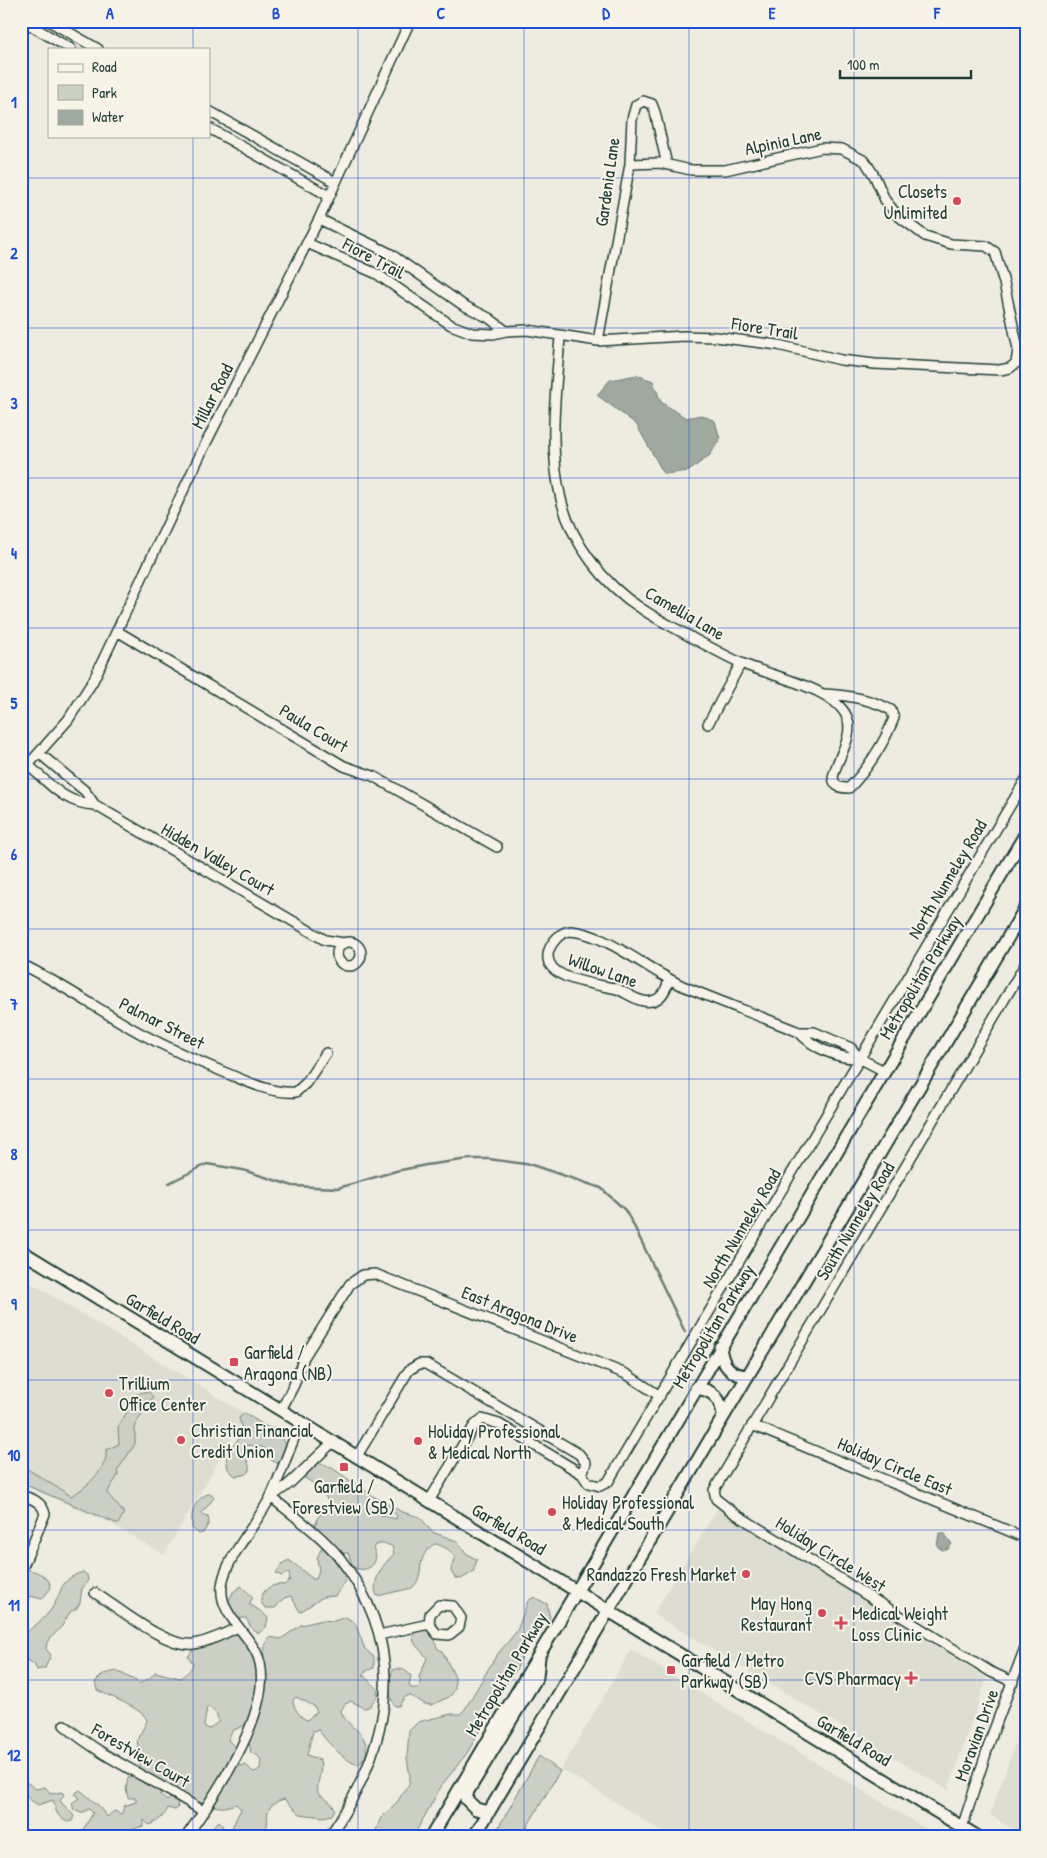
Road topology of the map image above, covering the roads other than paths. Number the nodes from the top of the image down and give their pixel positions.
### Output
1 (23, 21) edge
2 (49, 21) edge
3 (410, 21) edge
4 (69, 48) edge
5 (96, 48) edge
6 (210, 112) edge
7 (210, 129) edge
8 (242, 130) junction
9 (235, 143) junction
10 (630, 164) junction
11 (667, 165) junction
12 (335, 182) junction
13 (329, 196) junction
14 (319, 219) junction
15 (307, 243) junction
16 (506, 331) junction
17 (560, 337) junction
18 (598, 341) junction
19 (1016, 364) joint
20 (117, 631) junction
21 (741, 663) junction
22 (824, 694) junction
23 (708, 724) dead end
24 (40, 753) junction
25 (28, 765) junction
26 (21, 773) edge
27 (63, 773) junction
28 (1026, 779) edge
29 (52, 786) junction
30 (95, 805) junction
31 (1026, 833) edge
32 (497, 847) dead end
33 (1026, 907) edge
34 (325, 940) junction
35 (344, 943) junction
36 (337, 956) junction
37 (1026, 963) edge
38 (21, 964) edge
39 (669, 979) junction
40 (326, 1053) dead end
41 (859, 1058) junction
42 (884, 1071) junction
43 (21, 1252) edge
44 (720, 1347) junction
45 (748, 1376) junction
46 (696, 1388) junction
47 (660, 1396) junction
48 (281, 1410) junction
49 (723, 1417) junction
50 (301, 1422) junction
51 (752, 1425) junction
52 (334, 1441) junction
53 (357, 1456) junction
54 (582, 1474) junction
55 (21, 1494) edge
56 (714, 1495) joint
57 (271, 1497) junction
58 (429, 1501) junction
59 (1026, 1538) edge
60 (23, 1566) dead end
61 (577, 1590) junction
62 (95, 1593) dead end
63 (609, 1610) junction
64 (429, 1624) dead end
65 (238, 1627) junction
66 (378, 1635) junction
67 (1026, 1645) edge
68 (539, 1652) junction
69 (1012, 1682) junction
70 (64, 1725) dead end
71 (204, 1812) junction
72 (489, 1812) junction
73 (960, 1832) edge
74 (186, 1837) edge
75 (329, 1837) edge
76 (431, 1837) edge
77 (474, 1837) edge
78 (978, 1837) edge

1 - 4 street
2 - 5 street
3 - 12 street, Millar Road
6 - 8 street
7 - 9 street
8 - 9 street
8 - 12 street
9 - 13 street
10 - 11 street, Alpinia Lane
10 - 11 street, Gardenia Lane
10 - 18 street, Gardenia Lane
11 - 19 street, Alpinia Lane
12 - 13 street, Millar Road
13 - 14 street, Millar Road
14 - 15 street, Millar Road
14 - 16 street, Fiore Trail
15 - 16 street, Fiore Trail
15 - 20 street, Millar Road
16 - 17 street, Fiore Trail
17 - 18 street, Fiore Trail
17 - 21 street, Camellia Lane
18 - 19 street, Fiore Trail
20 - 24 street, Millar Road
20 - 32 street, Paula Court
21 - 22 street, Camellia Lane
21 - 23 street
22 - 22 street, Camellia Lane
24 - 25 street, Millar Road
24 - 27 street, Hidden Valley Court
25 - 26 street, Millar Road
25 - 29 street, Hidden Valley Court
27 - 29 street
27 - 30 street, Hidden Valley Court
28 - 41 street, North Nunneley Road
29 - 30 street, Hidden Valley Court
30 - 34 street, Hidden Valley Court
31 - 42 main road, Metropolitan Parkway
33 - 45 main road
34 - 35 street, Hidden Valley Court
34 - 36 street, Hidden Valley Court
35 - 36 street
35 - 36 street
37 - 51 street, South Nunneley Road
38 - 40 street, Palmar Street
39 - 39 street, Willow Lane
39 - 41 street, Willow Lane
41 - 42 street, Willow Lane
41 - 47 street, North Nunneley Road
42 - 44 main road, Metropolitan Parkway
43 - 48 main road, Garfield Road
44 - 45 main road
44 - 46 main road, Metropolitan Parkway
45 - 49 main road
46 - 49 main road
46 - 61 main road, Metropolitan Parkway
47 - 48 street, East Aragona Drive
47 - 54 street, North Nunneley Road
48 - 50 main road, Garfield Road
49 - 63 main road
50 - 52 main road, Garfield Road
50 - 57 street
51 - 56 street, South Nunneley Road
51 - 59 street, Holiday Circle East
52 - 53 main road, Garfield Road
52 - 57 street
53 - 54 street
53 - 58 main road, Garfield Road
54 - 58 street, North Nunneley Road
55 - 60 street
56 - 69 street, Holiday Circle West
57 - 65 street
57 - 66 street
58 - 61 main road, Garfield Road
61 - 63 main road, Garfield Road
61 - 68 main road, Metropolitan Parkway
62 - 65 street
63 - 72 main road
63 - 73 main road, Garfield Road
64 - 66 street
65 - 71 street
66 - 75 street
67 - 69 street, Moravian Drive
68 - 72 main road
68 - 76 main road, Metropolitan Parkway
69 - 73 street, Moravian Drive
70 - 71 street, Forestview Court
71 - 74 street
72 - 77 main road
73 - 78 main road, Garfield Road

